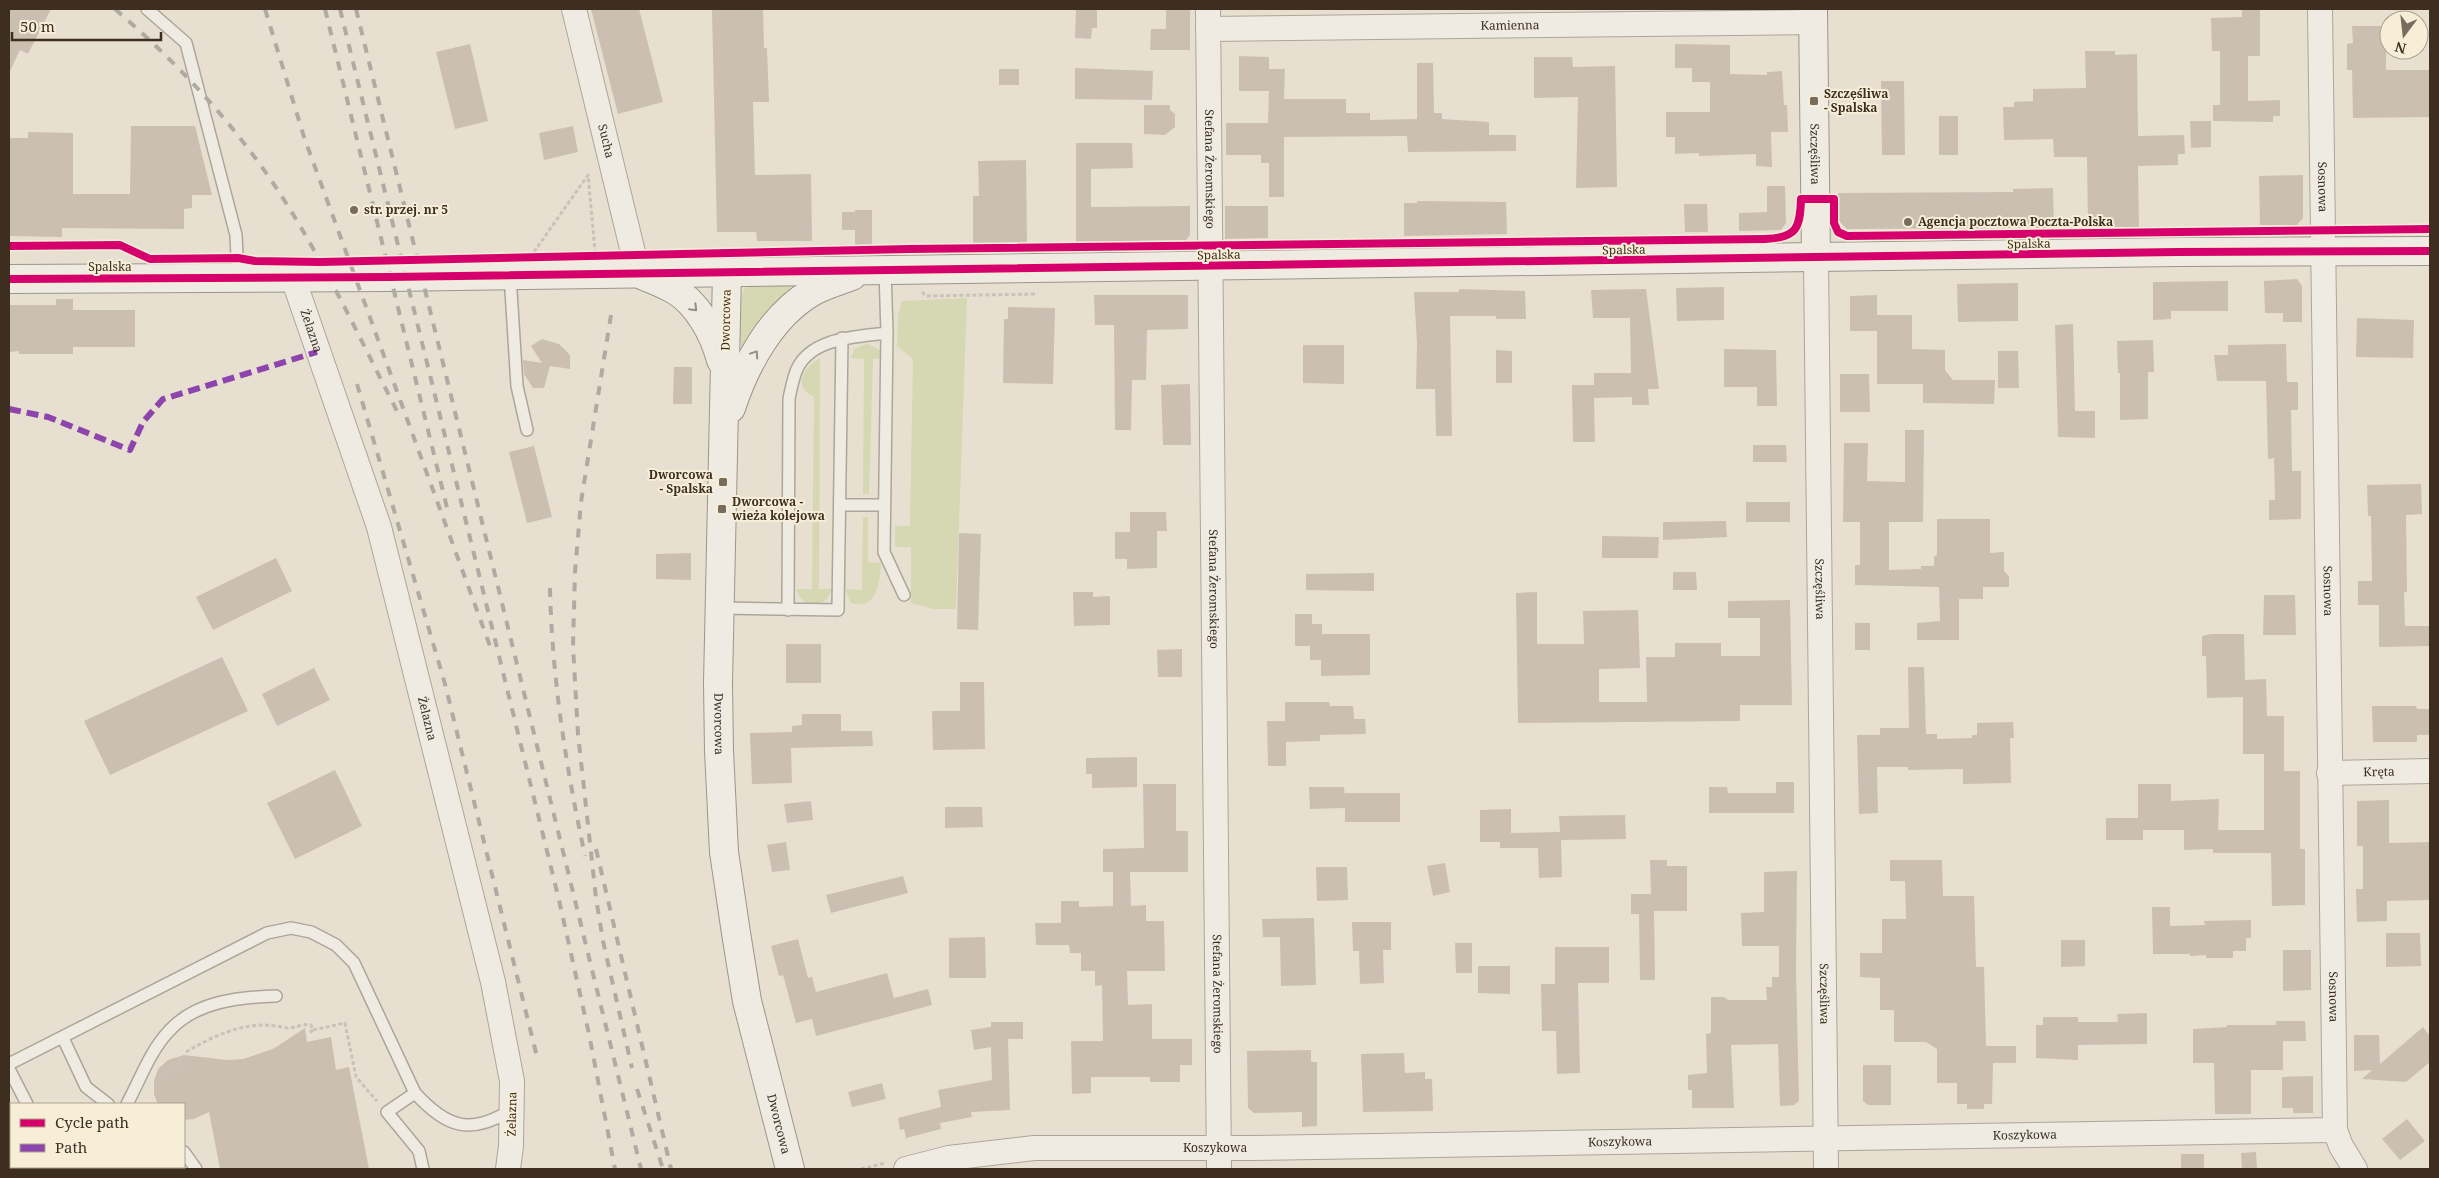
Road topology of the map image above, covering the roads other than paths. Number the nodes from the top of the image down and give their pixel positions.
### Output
1 (147, 9) edge
2 (574, 9) edge
3 (2320, 9) edge
4 (1813, 15) edge
5 (1208, 19) edge
6 (2430, 251) edge
7 (2322, 252) junction
8 (1816, 259) junction
9 (637, 264) junction
10 (1210, 266) junction
11 (727, 272) junction
12 (510, 275) junction
13 (879, 276) junction
14 (238, 277) junction
15 (293, 278) junction
16 (9, 279) edge
17 (887, 333) junction
18 (842, 338) junction
19 (725, 375) junction
20 (527, 430) dead end
21 (723, 431) junction
22 (841, 505) junction
23 (884, 505) junction
24 (904, 595) dead end
25 (720, 608) junction
26 (788, 610) junction
27 (2430, 771) edge
28 (2329, 773) junction
29 (276, 996) dead end
30 (63, 1038) junction
31 (9, 1064) edge
32 (9, 1069) edge
33 (415, 1093) junction
34 (26, 1103) edge
35 (107, 1103) edge
36 (128, 1103) edge
37 (512, 1109) junction
38 (2335, 1130) junction
39 (1826, 1138) junction
40 (185, 1153) edge
41 (1218, 1159) edge
42 (898, 1166) edge
43 (196, 1169) edge
44 (422, 1169) edge
45 (508, 1169) edge
46 (790, 1169) edge
47 (1826, 1169) edge
48 (2355, 1169) edge

1 - 14 lane
2 - 9 street, Sucha
3 - 7 street, Sosnowa
4 - 5 street, Kamienna
4 - 8 street, Szczęśliwa
5 - 10 street, Stefana Żeromskiego
6 - 7 street, Spalska
7 - 8 street, Spalska
7 - 28 street, Sosnowa
8 - 10 street, Spalska
8 - 39 street, Szczęśliwa
9 - 11 street, Spalska
9 - 12 street, Spalska
9 -> 19 street
10 - 13 street, Spalska
10 - 41 street, Stefana Żeromskiego
11 - 13 street, Spalska
11 - 19 street, Dworcowa
12 - 15 street, Spalska
12 - 20 lane
13 - 17 lane
21 -> 13 street
14 - 15 street, Spalska
14 - 16 street, Spalska
15 - 37 street, Żelazna
17 - 18 lane
17 - 23 lane
18 - 22 lane
18 - 26 lane
19 - 21 street, Dworcowa
21 - 25 street, Dworcowa
22 - 23 lane
22 - 26 lane
23 - 24 lane
25 - 26 lane
25 - 46 street, Dworcowa
27 - 28 street, Kręta
28 - 38 street, Sosnowa
29 - 36 lane
30 - 31 lane
30 - 33 lane
30 - 35 lane
32 - 34 lane
33 - 37 lane
33 - 44 lane
37 - 45 street, Żelazna
38 - 39 street, Koszykowa
38 - 48 street, Sosnowa
39 - 41 street, Koszykowa
39 - 47 street, Szczęśliwa
40 - 43 lane
41 - 42 street, Koszykowa

